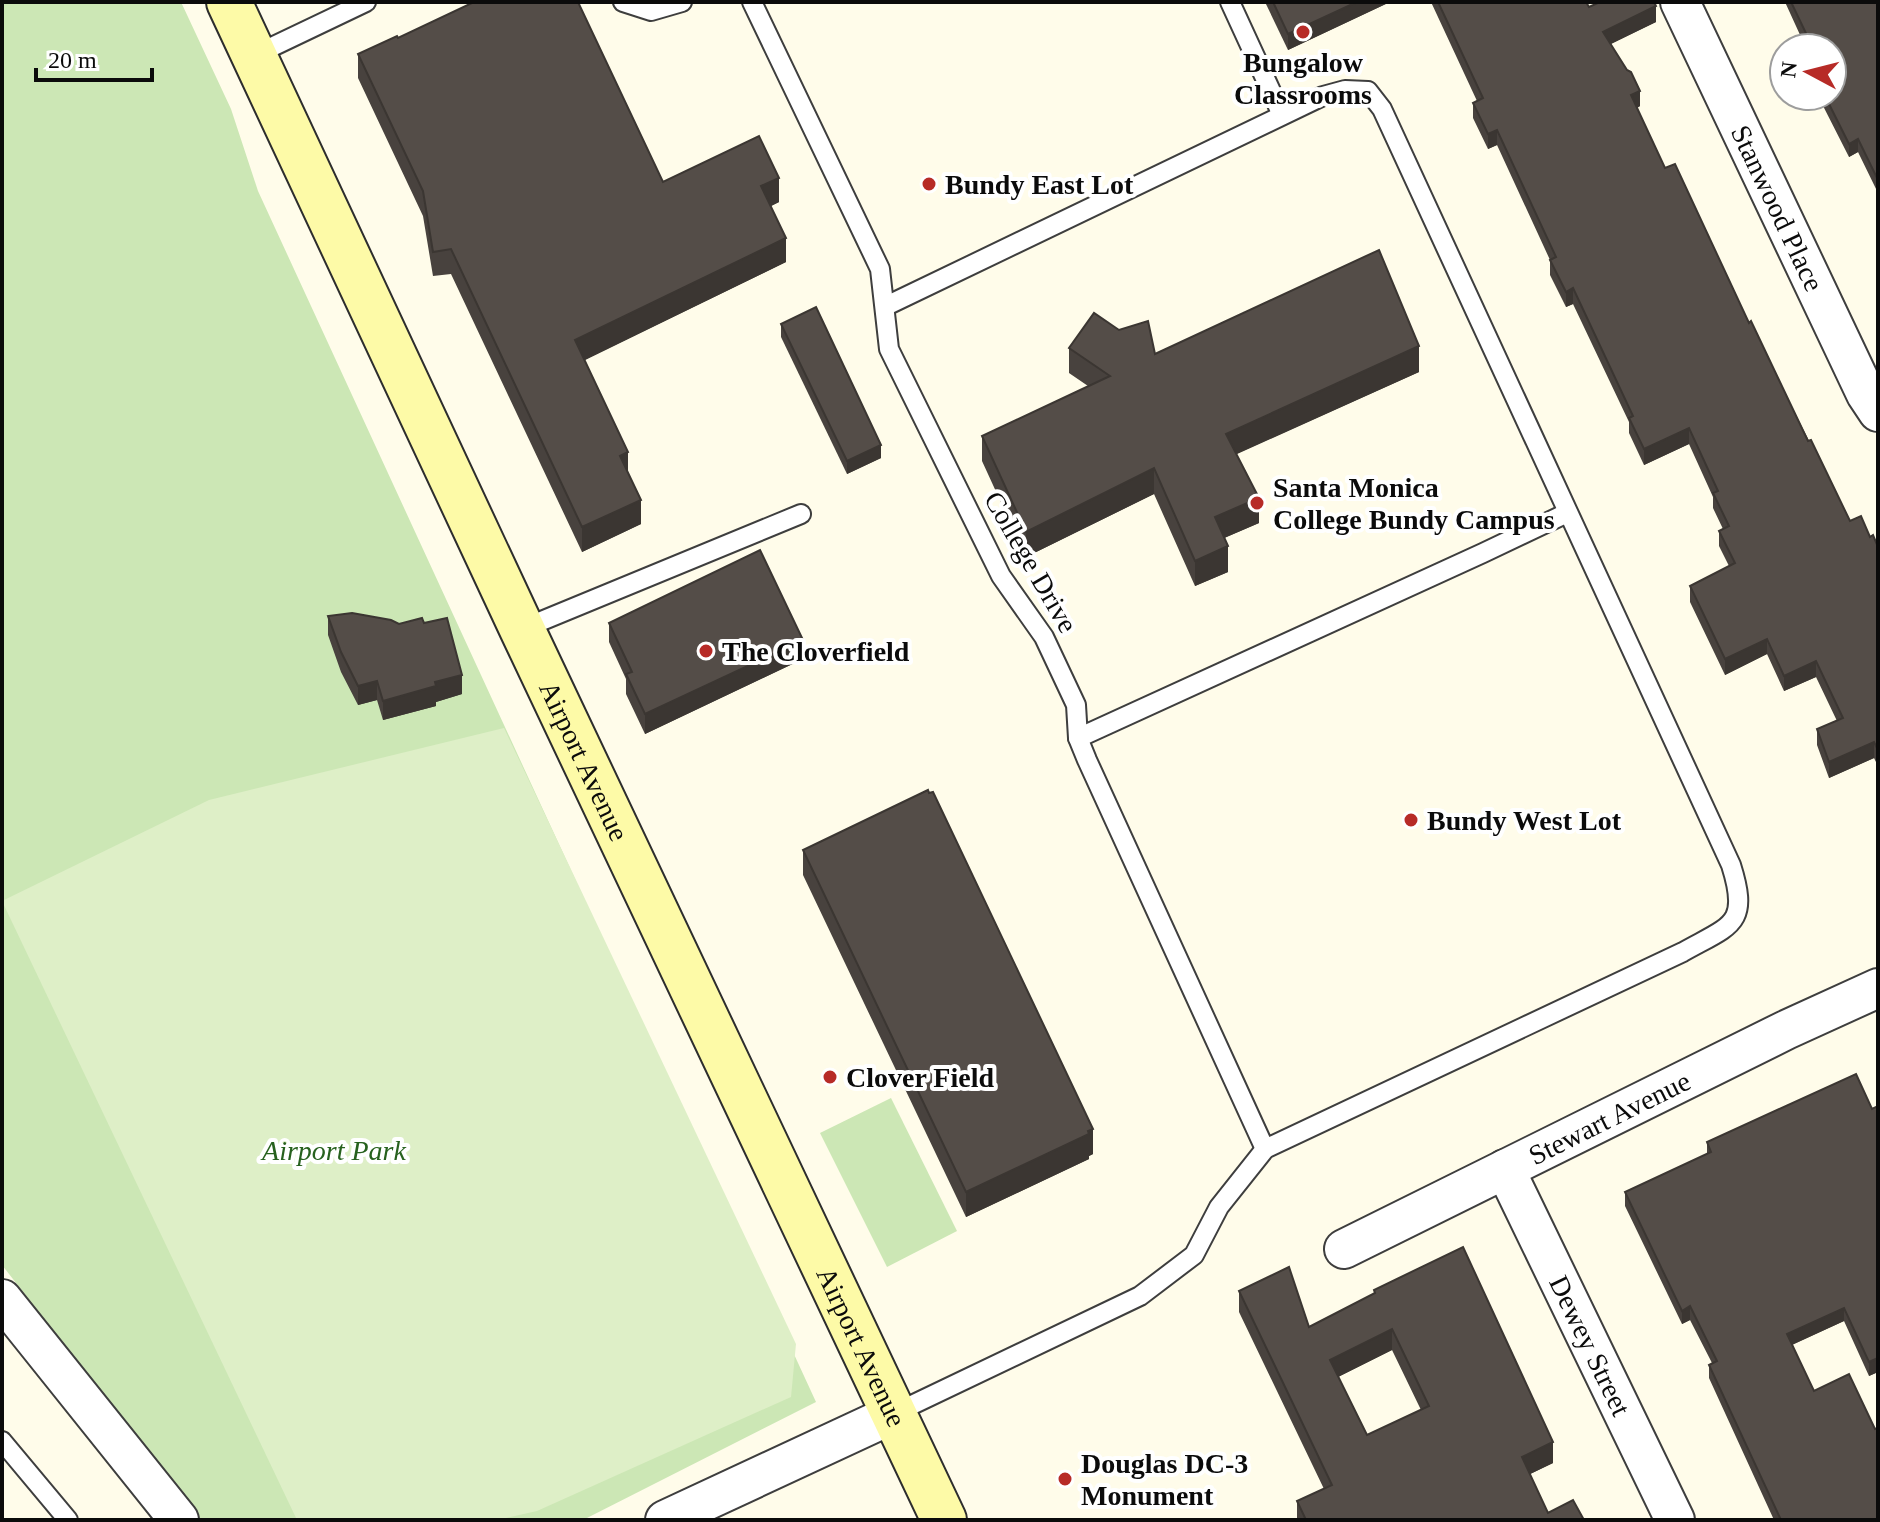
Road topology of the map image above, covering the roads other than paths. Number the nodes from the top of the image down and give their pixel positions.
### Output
1 (229, 2) edge
2 (366, 2) edge
3 (623, 2) edge
4 (682, 2) edge
5 (752, 2) edge
6 (1230, 2) edge
7 (1680, 2) edge
8 (253, 56) junction
9 (1282, 115) junction
10 (886, 306) junction
11 (1878, 412) edge
12 (1567, 513) junction
13 (801, 514) dead end
14 (522, 629) junction
15 (1078, 738) junction
16 (1878, 988) edge
17 (1265, 1149) junction
18 (1505, 1169) junction
19 (1344, 1249) dead end
20 (2, 1299) edge
21 (893, 1414) junction
22 (2, 1441) edge
23 (68, 1520) edge
24 (179, 1520) edge
25 (665, 1520) edge
26 (944, 1520) edge
27 (1675, 1520) edge

1 - 8 street, Airport Avenue
2 - 8 lane
3 - 4 lane
5 - 10 lane, College Drive
6 - 9 lane
7 - 11 street, Stanwood Place
8 - 14 street, Airport Avenue
9 - 10 lane
9 - 12 lane
10 - 15 lane, College Drive
12 - 15 lane
12 - 17 lane
13 - 14 lane
14 - 21 street, Airport Avenue
15 - 17 lane, College Drive
16 - 18 street, Stewart Avenue
17 - 21 lane
18 - 19 street, Stewart Avenue
18 - 27 street, Dewey Street
20 - 24 street
21 - 25 street
21 - 26 street, Airport Avenue
22 - 23 lane

